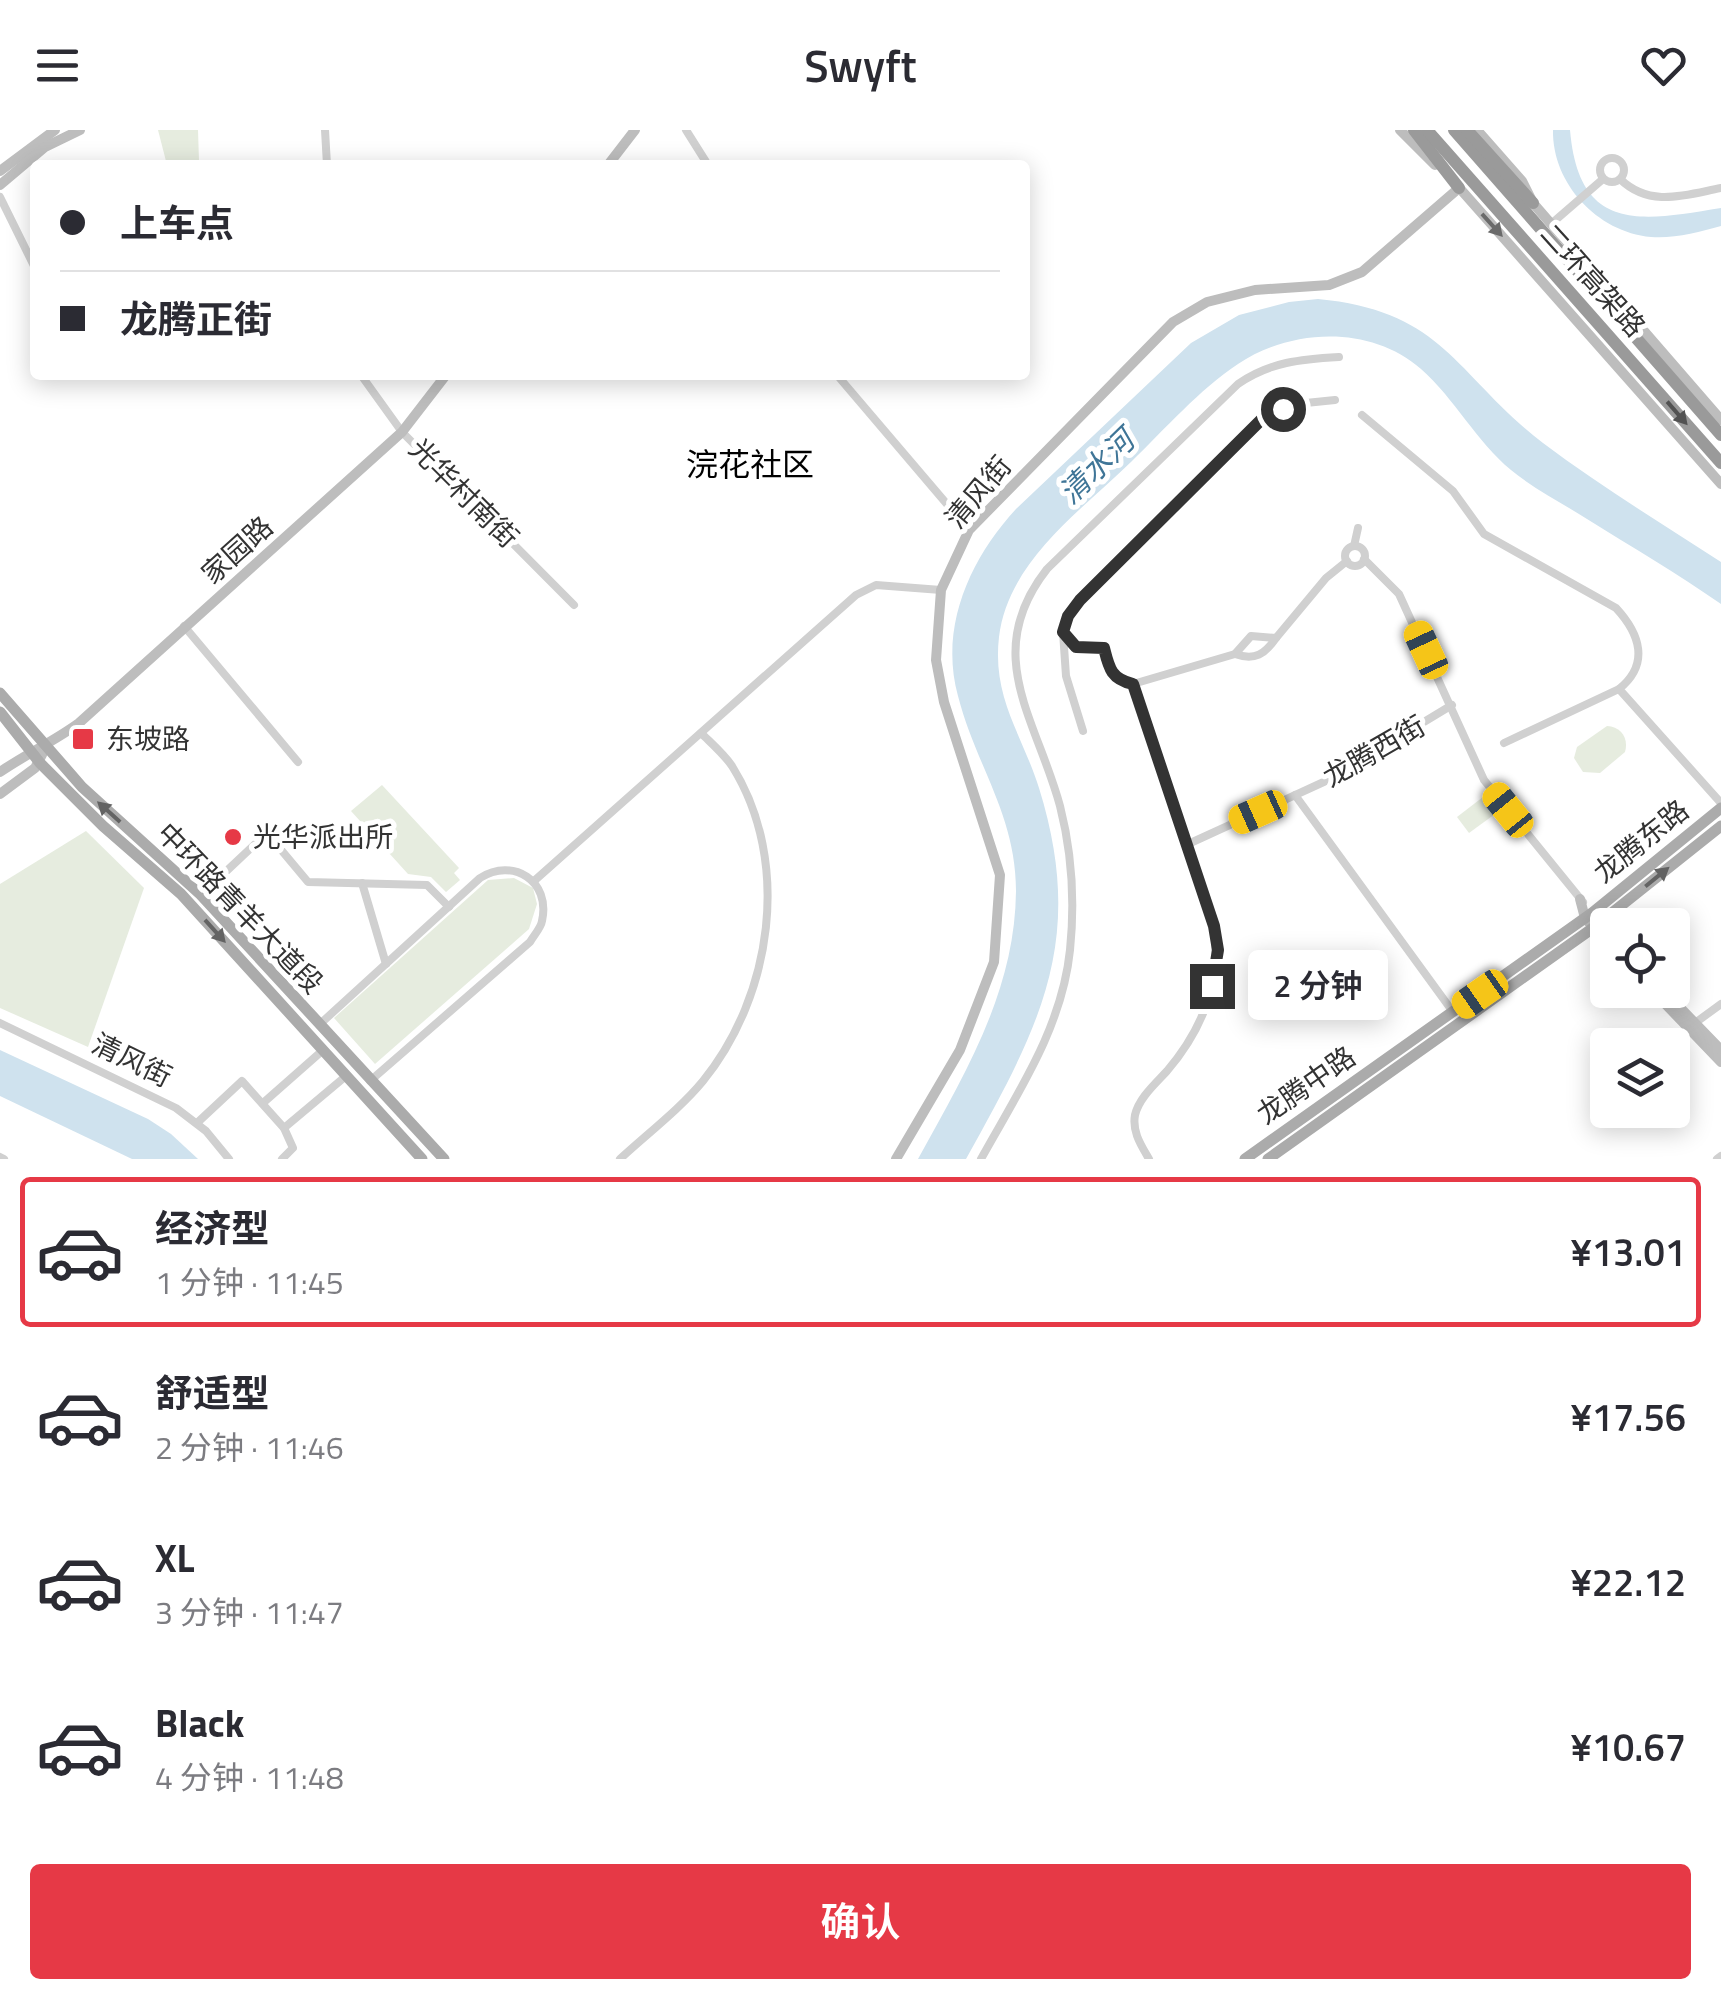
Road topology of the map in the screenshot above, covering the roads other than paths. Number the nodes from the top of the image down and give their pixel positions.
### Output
1 (54, 130) edge
2 (80, 130) edge
3 (324, 130) edge
4 (635, 130) edge
5 (686, 130) edge
6 (1400, 130) edge
7 (1414, 130) edge
8 (1427, 130) edge
9 (1454, 130) edge
10 (1476, 131) edge
11 (326, 160) edge
12 (612, 160) edge
13 (705, 160) edge
14 (0, 172) edge
15 (1603, 179) junction
16 (1620, 179) junction
17 (0, 186) edge
18 (1459, 188) junction
19 (1721, 188) edge
20 (0, 197) edge
21 (1533, 203) joint
22 (1551, 224) junction
23 (30, 258) edge
24 (1339, 357) dead end
25 (365, 380) edge
26 (442, 380) edge
27 (841, 380) edge
28 (1335, 400) dead end
29 (1362, 415) dead end
30 (1721, 420) edge
31 (402, 432) junction
32 (1721, 435) edge
33 (1721, 463) edge
34 (1721, 484) edge
35 (1358, 528) dead end
36 (969, 530) junction
37 (1354, 546) junction
38 (1364, 560) junction
39 (1347, 561) junction
40 (942, 590) junction
41 (574, 605) dead end
42 (184, 626) junction
43 (1063, 632) junction
44 (1276, 638) junction
45 (1076, 647) junction
46 (1235, 654) junction
47 (1063, 657) junction
48 (1133, 684) junction
49 (1619, 689) junction
50 (0, 693) edge
51 (1452, 705) junction
52 (0, 712) edge
53 (1083, 731) dead end
54 (701, 733) junction
55 (1504, 743) dead end
56 (46, 747) junction
57 (30, 751) junction
58 (298, 762) dead end
59 (40, 763) junction
60 (0, 772) edge
61 (0, 794) edge
62 (1295, 795) junction
63 (1721, 805) edge
64 (1721, 826) edge
65 (1186, 845) junction
66 (534, 881) junction
67 (362, 883) junction
68 (201, 896) junction
69 (1580, 899) joint
70 (448, 906) junction
71 (1611, 908) edge
72 (1614, 908) edge
73 (1590, 915) edge
74 (1590, 926) edge
75 (1590, 927) edge
76 (386, 964) junction
77 (1721, 1004) edge
78 (1669, 1008) edge
79 (1680, 1008) edge
80 (1453, 1012) junction
81 (0, 1023) edge
82 (1696, 1024) junction
83 (318, 1026) junction
84 (1721, 1050) edge
85 (322, 1051) junction
86 (1721, 1062) edge
87 (346, 1076) junction
88 (370, 1081) junction
89 (263, 1103) junction
90 (197, 1123) junction
91 (284, 1128) junction
92 (229, 1159) edge
93 (282, 1159) edge
94 (422, 1159) edge
95 (444, 1159) edge
96 (620, 1159) edge
97 (896, 1159) edge
98 (981, 1159) edge
99 (1150, 1159) edge
100 (1245, 1159) edge
101 (1268, 1159) edge

1 - 14 street
2 - 17 street
3 - 11 street
4 - 12 street
5 - 13 street
6 - 18 street
7 - 18 highway
8 -> 33 highway, 二环高架路
9 - 32 highway, 二环高架路
10 - 21 highway
15 - 16 street
15 - 16 street
15 - 22 street
16 - 19 street
18 -> 34 street
18 - 36 street, 清风街
20 - 23 street
21 - 22 street
22 - 30 street
24 - 98 street
25 - 31 street, 光华村南街
26 - 31 street, 家园路
27 - 36 street
28 - 43 street
29 - 49 street
31 - 41 street, 光华村南街
31 - 42 street, 家园路
35 - 37 street
36 - 40 street, 清风街
37 - 38 street
37 - 39 street
38 - 39 street
38 - 51 street
39 - 44 street
40 - 54 street
40 - 97 street, 清风街
42 - 56 street, 家园路
42 - 58 street
43 - 45 street
43 - 47 street
44 - 46 street
44 - 46 street
45 - 47 street
45 - 48 street
46 - 48 street
47 - 53 street
48 - 65 street
49 - 55 street
49 - 63 street
50 - 56 main road, 中环路青羊大道段
51 - 62 street, 龙腾西街
51 - 69 street
52 - 57 main road, 中环路青羊大道段
54 - 66 street
54 - 96 street
56 - 57 street
56 - 59 street
68 -> 56 main road, 中环路青羊大道段
57 - 59 main road, 中环路青羊大道段
57 - 60 street
59 - 61 street
59 -> 85 main road, 中环路青羊大道段
62 - 65 street, 龙腾西街
62 - 80 street
63 - 71 main road, 龙腾东路
72 -> 64 main road, 龙腾东路
65 - 99 street
66 - 70 street
66 - 88 street
67 - 68 street
67 - 70 street
67 - 76 street
68 - 83 main road, 中环路青羊大道段
69 - 73 street
70 - 76 street
74 - 80 main road, 龙腾中路
75 - 101 main road, 龙腾中路
76 - 83 street
77 - 82 street
78 - 86 street
79 - 82 street
80 - 100 main road, 龙腾中路
81 - 90 street, 清风街
82 - 84 street
83 - 88 main road, 中环路青羊大道段
85 - 87 main road, 中环路青羊大道段
85 - 89 street
87 - 91 street
87 - 94 main road, 中环路青羊大道段
88 - 95 main road, 中环路青羊大道段
89 - 90 street
89 - 91 street
90 - 92 street, 清风街
91 - 93 street

